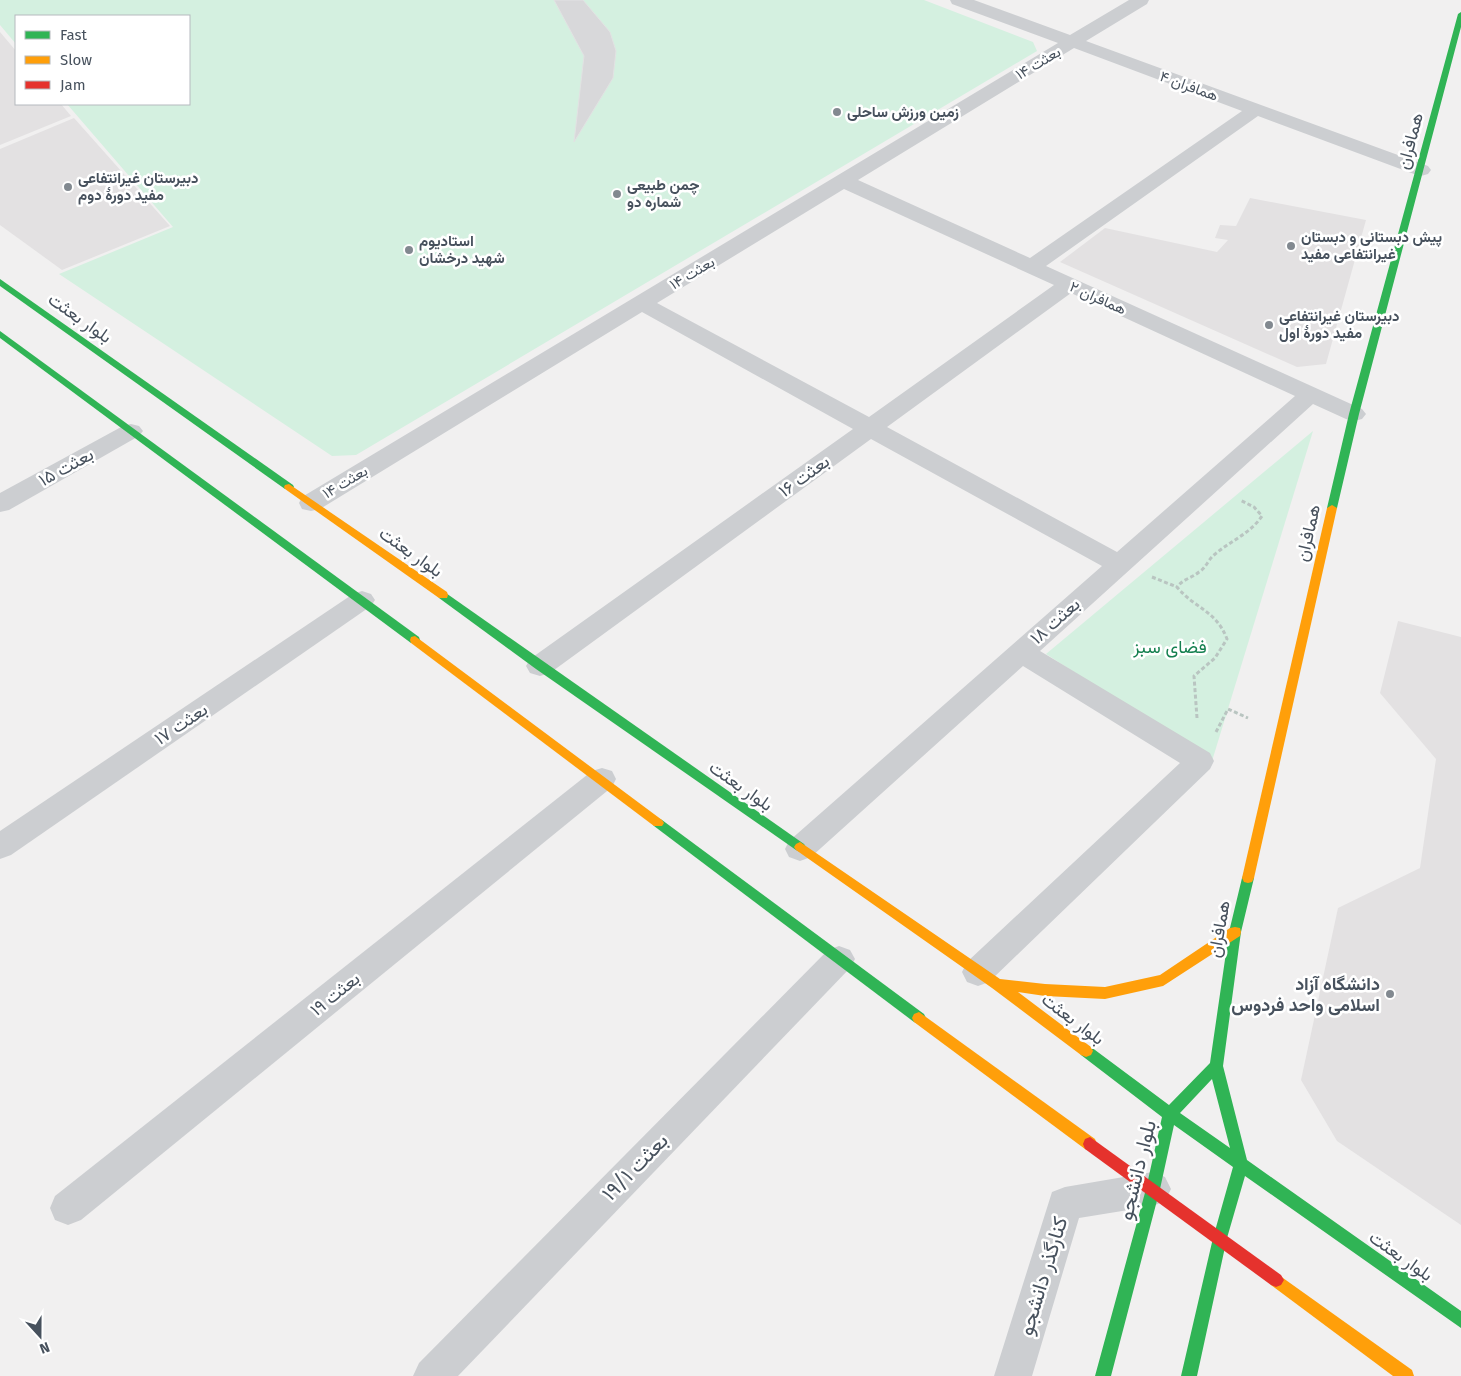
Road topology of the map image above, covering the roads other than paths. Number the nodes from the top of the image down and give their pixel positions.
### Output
1 (958, 0) edge
2 (1142, 0) edge
3 (1461, 14) edge
4 (1072, 42) junction
5 (1255, 110) junction
6 (1421, 170) junction
7 (843, 181) junction
8 (1031, 267) junction
9 (0, 282) edge
10 (1068, 285) junction
11 (640, 303) junction
12 (0, 334) edge
13 (1310, 394) junction
14 (1354, 414) junction
15 (870, 428) junction
16 (131, 431) junction
17 (311, 503) junction
18 (0, 504) edge
19 (1119, 564) junction
20 (362, 600) junction
21 (1021, 652) junction
22 (540, 666) junction
23 (602, 779) junction
24 (0, 847) edge
25 (800, 848) junction
26 (1234, 932) junction
27 (839, 959) junction
28 (987, 978) junction
29 (1216, 1066) junction
30 (1170, 1114) junction
31 (1241, 1164) junction
32 (1153, 1189) junction
33 (68, 1208) dead end
34 (1220, 1238) junction
35 (1461, 1320) edge
36 (432, 1376) edge
37 (1013, 1376) edge
38 (1104, 1376) edge
39 (1188, 1376) edge
40 (1406, 1376) edge

1 - 4 street, همافران ۴
2 - 4 street, بعثت ۱۴
3 - 6 main road, همافران
4 - 5 street, همافران ۴
4 - 7 street, بعثت ۱۴
5 - 6 street, همافران ۴
5 - 8 street
6 - 14 main road, همافران
7 - 8 street, همافران ۲
7 - 11 street, بعثت ۱۴
8 - 10 street, همافران ۲
9 - 17 main road, بلوار بعثت
10 - 13 street, همافران ۲
10 - 15 street, بعثت ۱۶
11 - 15 street
11 - 17 street, بعثت ۱۴
12 - 16 main road
13 - 14 street, همافران ۲
13 - 19 street, بعثت ۱۸
14 - 26 main road, همافران
15 - 19 street
15 - 22 street, بعثت ۱۶
16 - 18 street, بعثت ۱۵
16 - 20 main road
17 - 22 main road, بلوار بعثت
19 - 21 street, بعثت ۱۸
20 - 23 main road
20 - 24 street, بعثت ۱۷
21 - 25 street, بعثت ۱۸
21 - 28 street
22 - 25 main road, بلوار بعثت
23 - 27 main road
23 - 33 street, بعثت ۱۹
25 - 28 main road, بلوار بعثت
26 - 28 main road
26 - 29 main road, همافران
27 - 32 main road
27 - 36 street, بعثت ۱۹/۱
28 - 30 main road, بلوار بعثت
29 - 30 main road, بلوار دانشجو
29 - 31 main road
30 - 31 main road, بلوار بعثت
30 - 32 main road, بلوار دانشجو
31 - 34 main road
31 - 35 main road, بلوار بعثت
32 - 34 main road
32 - 37 street, کنارگذر دانشجو
32 - 38 main road, بلوار دانشجو
34 - 39 main road
34 - 40 main road

